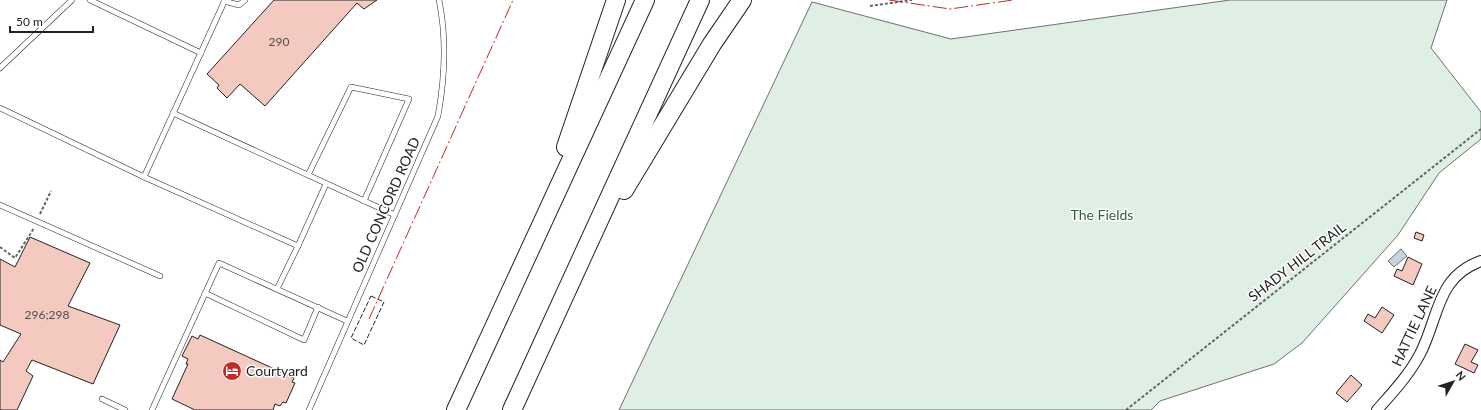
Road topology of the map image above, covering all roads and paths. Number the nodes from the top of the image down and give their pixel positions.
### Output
1 (72, 0) edge
2 (90, 0) edge
3 (224, 0) edge
4 (245, 0) edge
5 (439, 0) edge
6 (616, 0) edge
7 (645, 0) edge
8 (700, 0) edge
9 (742, 0) edge
10 (912, 0) edge
11 (870, 6) dead end
12 (200, 53) junction
13 (0, 68) edge
14 (0, 108) edge
15 (173, 114) junction
16 (1481, 129) edge
17 (308, 175) junction
18 (144, 177) junction
19 (326, 184) junction
20 (51, 191) dead end
21 (364, 201) junction
22 (0, 205) edge
23 (395, 215) junction
24 (36, 221) junction
25 (539, 231) junction
26 (298, 246) junction
27 (0, 247) edge
28 (1481, 261) edge
29 (578, 266) junction
30 (160, 276) dead end
31 (277, 289) junction
32 (205, 293) junction
33 (318, 307) junction
34 (347, 322) junction
35 (102, 400) dead end
36 (125, 410) edge
37 (152, 410) edge
38 (309, 410) edge
39 (456, 410) edge
40 (512, 410) edge
41 (1126, 410) edge
42 (1377, 410) edge

1 - 13 lane
2 - 12 lane
3 - 4 lane
3 - 12 lane
5 - 23 lane, OLD CONCORD ROAD
6 - 25 highway
7 - 25 highway
8 - 29 highway
9 - 29 highway
10 - 11 path
12 - 15 lane
14 - 18 lane
15 - 17 lane
15 - 18 lane
16 - 41 path, SHADY HILL TRAIL
17 - 19 lane
17 - 21 lane
18 - 26 lane
19 - 21 lane
19 - 26 lane
20 - 24 path
21 - 23 lane
22 - 24 lane
23 - 34 lane, OLD CONCORD ROAD
24 - 27 path
24 - 30 lane
25 - 39 highway
26 - 31 lane
28 - 42 street, HATTIE LANE
29 - 40 highway
31 - 32 lane
31 - 33 lane
32 - 33 lane
32 - 37 lane
33 - 34 lane
34 - 38 lane, OLD CONCORD ROAD
35 - 36 lane

